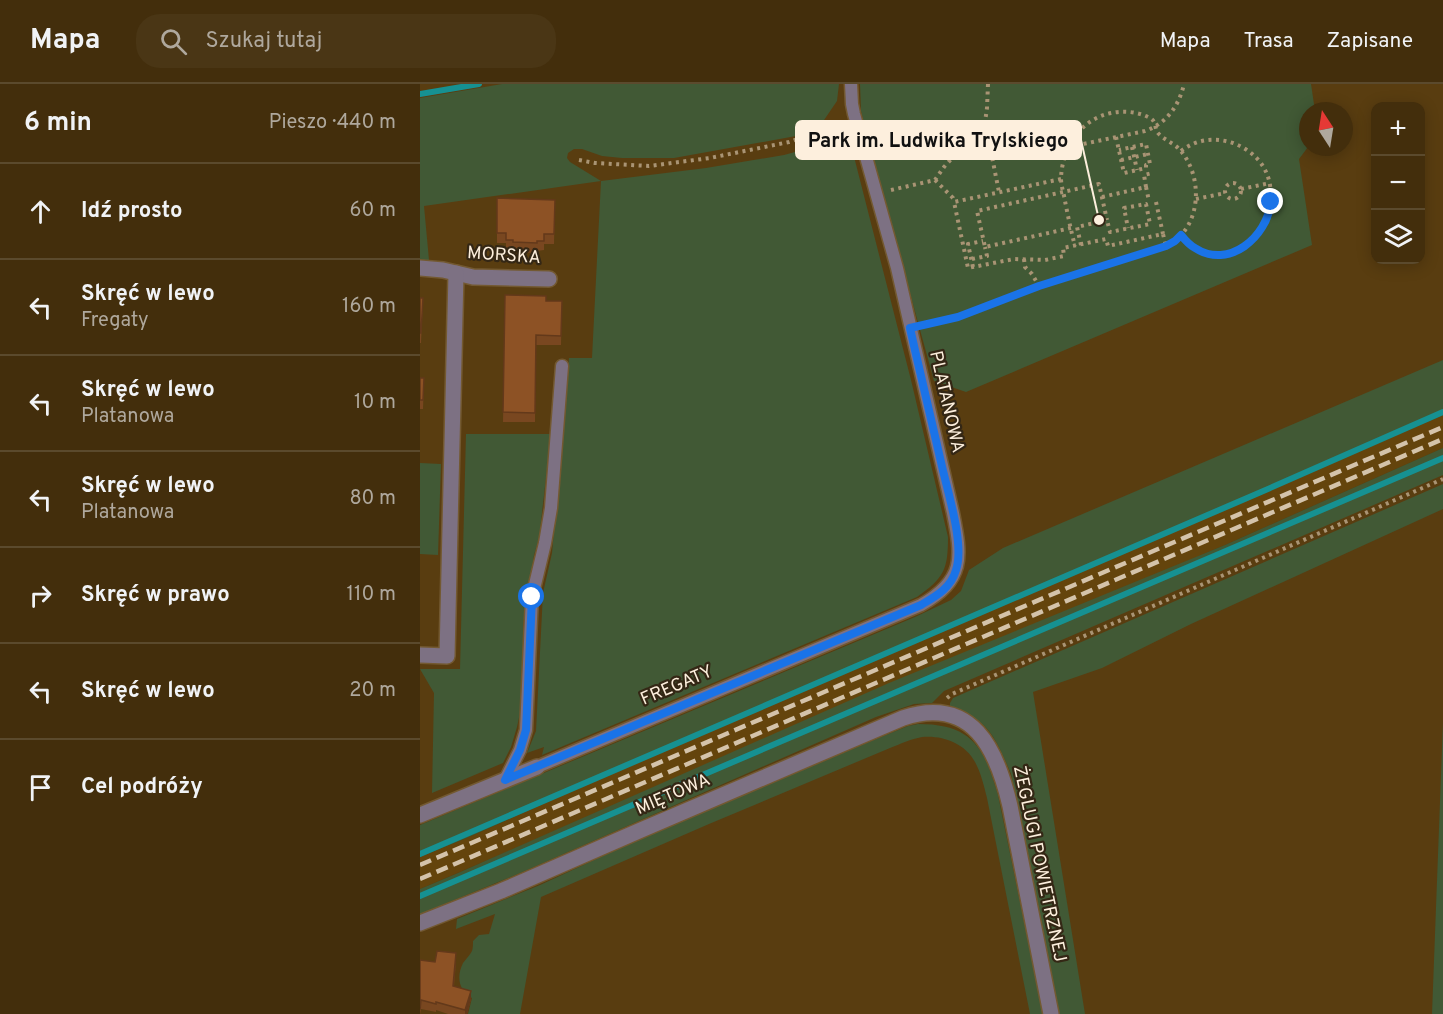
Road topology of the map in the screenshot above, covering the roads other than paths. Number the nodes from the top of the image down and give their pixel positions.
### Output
1 (851, 84) edge
2 (420, 268) edge
3 (456, 273) junction
4 (549, 279) dead end
5 (562, 366) dead end
6 (946, 588) joint
7 (420, 655) edge
8 (939, 713) joint
9 (537, 767) joint
10 (505, 780) junction
11 (420, 815) edge
12 (420, 923) edge
13 (1051, 1014) edge

1 - 6 lane, PLATANOWA
2 - 3 street, MORSKA
3 - 4 street, MORSKA
3 - 7 street
5 - 10 lane
6 - 9 lane, FREGATY
8 - 12 street, MIĘTOWA
8 - 13 street, ŻEGLUGI POWIETRZNEJ
9 - 10 street, FREGATY
10 - 11 street, FREGATY

